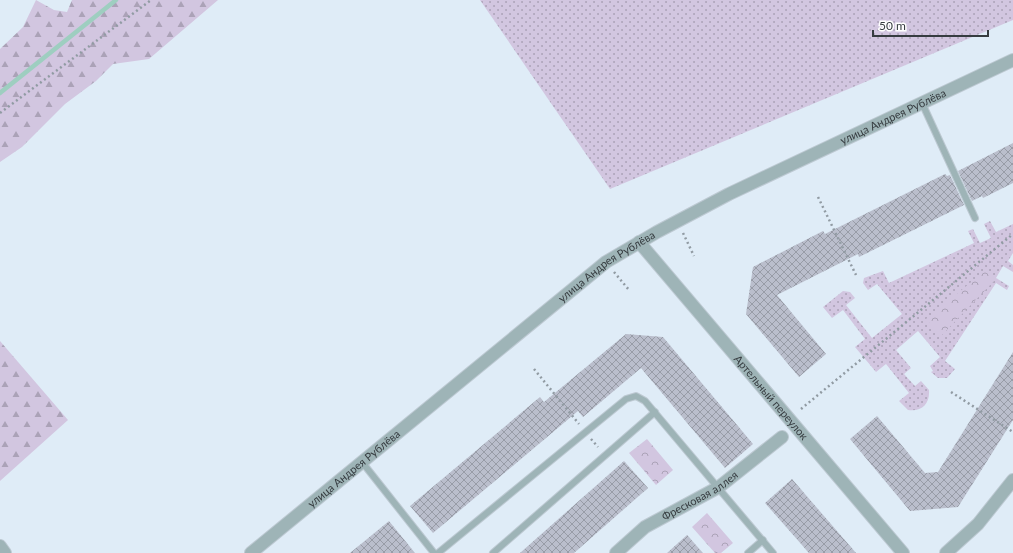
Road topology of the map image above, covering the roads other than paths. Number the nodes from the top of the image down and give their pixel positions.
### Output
1 (1013, 60) edge
2 (922, 103) junction
3 (975, 218) dead end
4 (639, 242) junction
5 (655, 412) junction
6 (782, 437) dead end
7 (362, 462) junction
8 (1013, 480) edge
9 (718, 488) junction
10 (763, 540) junction
11 (0, 546) edge
12 (5, 553) edge
13 (251, 553) edge
14 (434, 553) edge
15 (438, 553) edge
16 (493, 553) edge
17 (616, 553) edge
18 (748, 553) edge
19 (773, 553) edge
20 (903, 553) edge
21 (946, 553) edge

1 - 2 street, улица Андрея Рублёва
2 - 3 lane
2 - 4 street, улица Андрея Рублёва
4 - 7 street, улица Андрея Рублёва
4 - 20 street, Артельный переулок
5 - 9 lane
5 - 15 lane
5 - 16 lane
6 - 9 street, Фресковая аллея
7 - 13 street, улица Андрея Рублёва
7 - 14 lane
8 - 21 street
9 - 10 lane
9 - 17 street, Фресковая аллея
10 - 18 lane
10 - 19 lane
11 - 12 street

